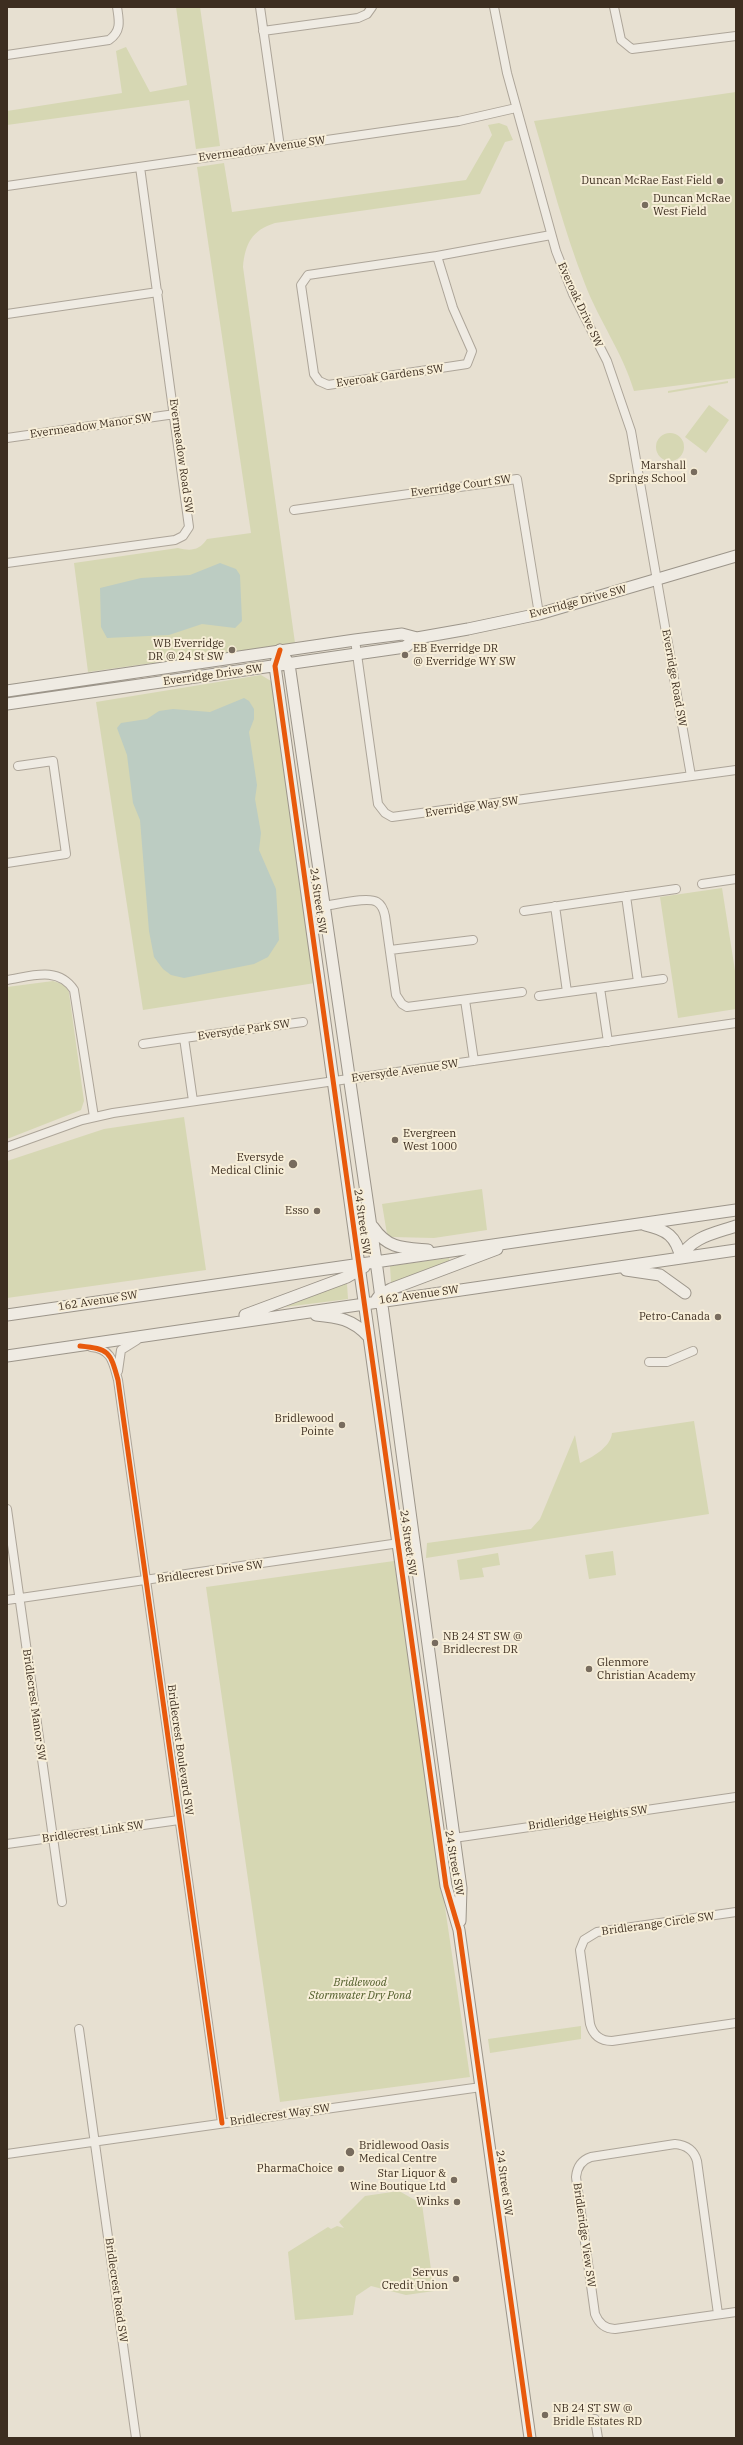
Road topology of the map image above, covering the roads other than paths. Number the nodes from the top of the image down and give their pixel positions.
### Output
1 (117, 7) edge
2 (260, 7) edge
3 (372, 7) edge
4 (494, 7) edge
5 (614, 7) edge
6 (263, 31) junction
7 (736, 36) edge
8 (7, 55) edge
9 (516, 108) junction
10 (280, 147) junction
11 (140, 167) junction
12 (7, 186) edge
13 (552, 235) junction
14 (437, 256) junction
15 (158, 292) junction
16 (7, 314) edge
17 (175, 414) junction
18 (7, 438) edge
19 (294, 510) dead end
20 (736, 556) edge
21 (7, 563) edge
22 (658, 579) junction
23 (539, 614) junction
24 (417, 638) junction
25 (355, 640) junction
26 (280, 650) junction
27 (357, 654) junction
28 (289, 664) junction
29 (274, 666) junction
30 (90, 679) junction
31 (7, 691) edge
32 (92, 692) junction
33 (7, 704) edge
34 (18, 766) dead end
35 (736, 770) edge
36 (691, 776) junction
37 (7, 863) edge
38 (736, 879) edge
39 (702, 884) dead end
40 (676, 889) dead end
41 (626, 896) junction
42 (323, 906) junction
43 (555, 906) junction
44 (524, 910) dead end
45 (473, 940) dead end
46 (390, 950) junction
47 (663, 979) dead end
48 (7, 980) edge
49 (638, 982) junction
50 (600, 988) junction
51 (522, 992) dead end
52 (567, 992) junction
53 (540, 996) dead end
54 (465, 1000) junction
55 (303, 1022) dead end
56 (736, 1024) edge
57 (184, 1038) junction
58 (608, 1042) junction
59 (143, 1044) dead end
60 (474, 1061) junction
61 (348, 1079) junction
62 (332, 1081) junction
63 (193, 1101) junction
64 (94, 1117) junction
65 (7, 1147) edge
66 (736, 1210) edge
67 (642, 1224) junction
68 (371, 1225) junction
69 (736, 1226) edge
70 (522, 1241) junction
71 (736, 1250) edge
72 (446, 1252) junction
73 (681, 1258) junction
74 (373, 1262) junction
75 (358, 1268) junction
76 (609, 1268) junction
77 (685, 1293) dead end
78 (379, 1299) junction
79 (364, 1308) junction
80 (299, 1313) junction
81 (7, 1315) edge
82 (219, 1324) junction
83 (368, 1336) junction
84 (145, 1337) junction
85 (80, 1346) junction
86 (693, 1351) dead end
87 (7, 1356) edge
88 (649, 1362) dead end
89 (118, 1380) junction
90 (7, 1509) edge
91 (413, 1541) junction
92 (399, 1545) junction
93 (146, 1581) junction
94 (20, 1598) junction
95 (7, 1600) edge
96 (736, 1797) edge
97 (179, 1820) junction
98 (53, 1838) junction
99 (454, 1838) junction
100 (440, 1840) junction
101 (7, 1844) edge
102 (62, 1902) dead end
103 (736, 1912) edge
104 (459, 1930) junction
105 (736, 2023) edge
106 (80, 2029) dead end
107 (481, 2087) junction
108 (222, 2123) junction
109 (95, 2141) junction
110 (7, 2154) edge
111 (736, 2312) edge
112 (718, 2314) junction
113 (595, 2419) dead end
114 (136, 2438) edge
115 (530, 2438) edge
116 (598, 2438) edge

1 - 8 street
2 - 6 street
3 - 6 street
4 - 9 street, Everoak Drive SW
5 - 7 street
6 - 10 street
9 - 10 street, Evermeadow Avenue SW
9 - 13 street, Everoak Drive SW
10 - 11 street, Evermeadow Avenue SW
11 - 12 street, Evermeadow Avenue SW
11 - 15 street, Evermeadow Road SW
13 - 14 street, Everoak Gardens SW
13 - 22 street, Everoak Drive SW
14 - 14 street, Everoak Gardens SW
15 - 16 street
15 - 17 street, Evermeadow Road SW
17 - 18 street, Evermeadow Manor SW
17 - 21 street, Evermeadow Road SW
19 - 23 street, Everridge Court SW
20 - 22 street, Everridge Drive SW
22 - 23 street, Everridge Drive SW
22 - 36 street, Everridge Road SW
23 - 24 street, Everridge Drive SW
24 - 25 street, Everridge Drive SW
24 - 27 street, Everridge Drive SW
25 - 26 street, Everridge Drive SW
25 - 27 street, Everridge Way SW
26 - 28 street, 24 Street SW
26 - 29 street, 24 Street SW
26 - 30 street, Everridge Drive SW
27 - 28 street, Everridge Drive SW
27 - 36 street, Everridge Way SW
28 - 29 street, Everridge Drive SW
28 - 42 street, 24 Street SW
29 - 32 street, Everridge Drive SW
29 - 62 street, 24 Street SW
30 - 31 street, Everridge Drive SW
30 - 32 street
32 - 33 street, Everridge Drive SW
34 - 37 street
35 - 36 street, Everridge Way SW
38 - 39 street
40 - 41 street
41 - 43 street
41 - 49 street
42 - 46 street
42 - 61 street, 24 Street SW
43 - 44 street
43 - 52 street
45 - 46 street
46 - 54 street
47 - 49 street
48 - 64 street
49 - 50 street
50 - 52 street
50 - 58 street
51 - 54 street
52 - 53 street
54 - 60 street
55 - 57 street, Eversyde Park SW
56 - 58 street, Eversyde Avenue SW
57 - 59 street, Eversyde Park SW
57 - 63 street, Eversyde Park SW
58 - 60 street, Eversyde Avenue SW
60 - 61 street, Eversyde Avenue SW
61 - 62 street, Eversyde Avenue SW
61 - 68 street, 24 Street SW
62 - 63 street, Eversyde Avenue SW
62 - 75 street, 24 Street SW
63 - 64 street, Eversyde Avenue SW
64 - 65 street, Eversyde Avenue SW
66 - 67 street, 162 Avenue SW
67 - 70 street, 162 Avenue SW
67 - 73 street
68 - 72 street
68 - 74 street, 24 Street SW
69 - 73 street
70 - 72 street, 162 Avenue SW
70 - 78 street
71 - 73 street, 162 Avenue SW
72 - 74 street, 162 Avenue SW
73 - 76 street, 162 Avenue SW
74 - 75 street, 162 Avenue SW
74 - 78 street, 24 Street SW
75 - 79 street, 24 Street SW
75 - 81 street, 162 Avenue SW
75 - 82 street
76 - 77 street
76 - 78 street, 162 Avenue SW
78 - 79 street, 162 Avenue SW
78 - 91 street, 24 Street SW
79 - 80 street, 162 Avenue SW
79 - 83 street, 24 Street SW
80 - 82 street, 162 Avenue SW
80 - 83 street
82 - 84 street, 162 Avenue SW
83 - 92 street, 24 Street SW
84 - 85 street, 162 Avenue SW
84 - 89 street
85 - 87 street, 162 Avenue SW
85 - 89 street
86 - 88 street
89 - 93 street, Bridlecrest Boulevard SW
90 - 94 street, Bridlecrest Manor SW
91 - 92 street, Bridlecrest Drive SW
91 - 99 street, 24 Street SW
92 - 93 street, Bridlecrest Drive SW
92 - 100 street, 24 Street SW
93 - 94 street, Bridlecrest Drive SW
93 - 97 street, Bridlecrest Boulevard SW
94 - 95 street, Bridlecrest Drive SW
94 - 98 street, Bridlecrest Manor SW
96 - 99 street, Bridleridge Heights SW
97 - 98 street, Bridlecrest Link SW
97 - 108 street, Bridlecrest Boulevard SW
98 - 101 street, Bridlecrest Link SW
98 - 102 street, Bridlecrest Manor SW
99 - 100 street, Bridleridge Heights SW
99 - 104 street, 24 Street SW
100 - 104 street, 24 Street SW
103 - 105 street, Bridlerange Circle SW
104 - 107 street, 24 Street SW
106 - 109 street, Bridlecrest Road SW
107 - 108 street, Bridlecrest Way SW
107 - 115 street, 24 Street SW
108 - 109 street, Bridlecrest Way SW
109 - 110 street, Bridlecrest Way SW
109 - 114 street, Bridlecrest Road SW
111 - 112 street, Bridleridge View SW
112 - 112 street, Bridleridge View SW
113 - 116 street

